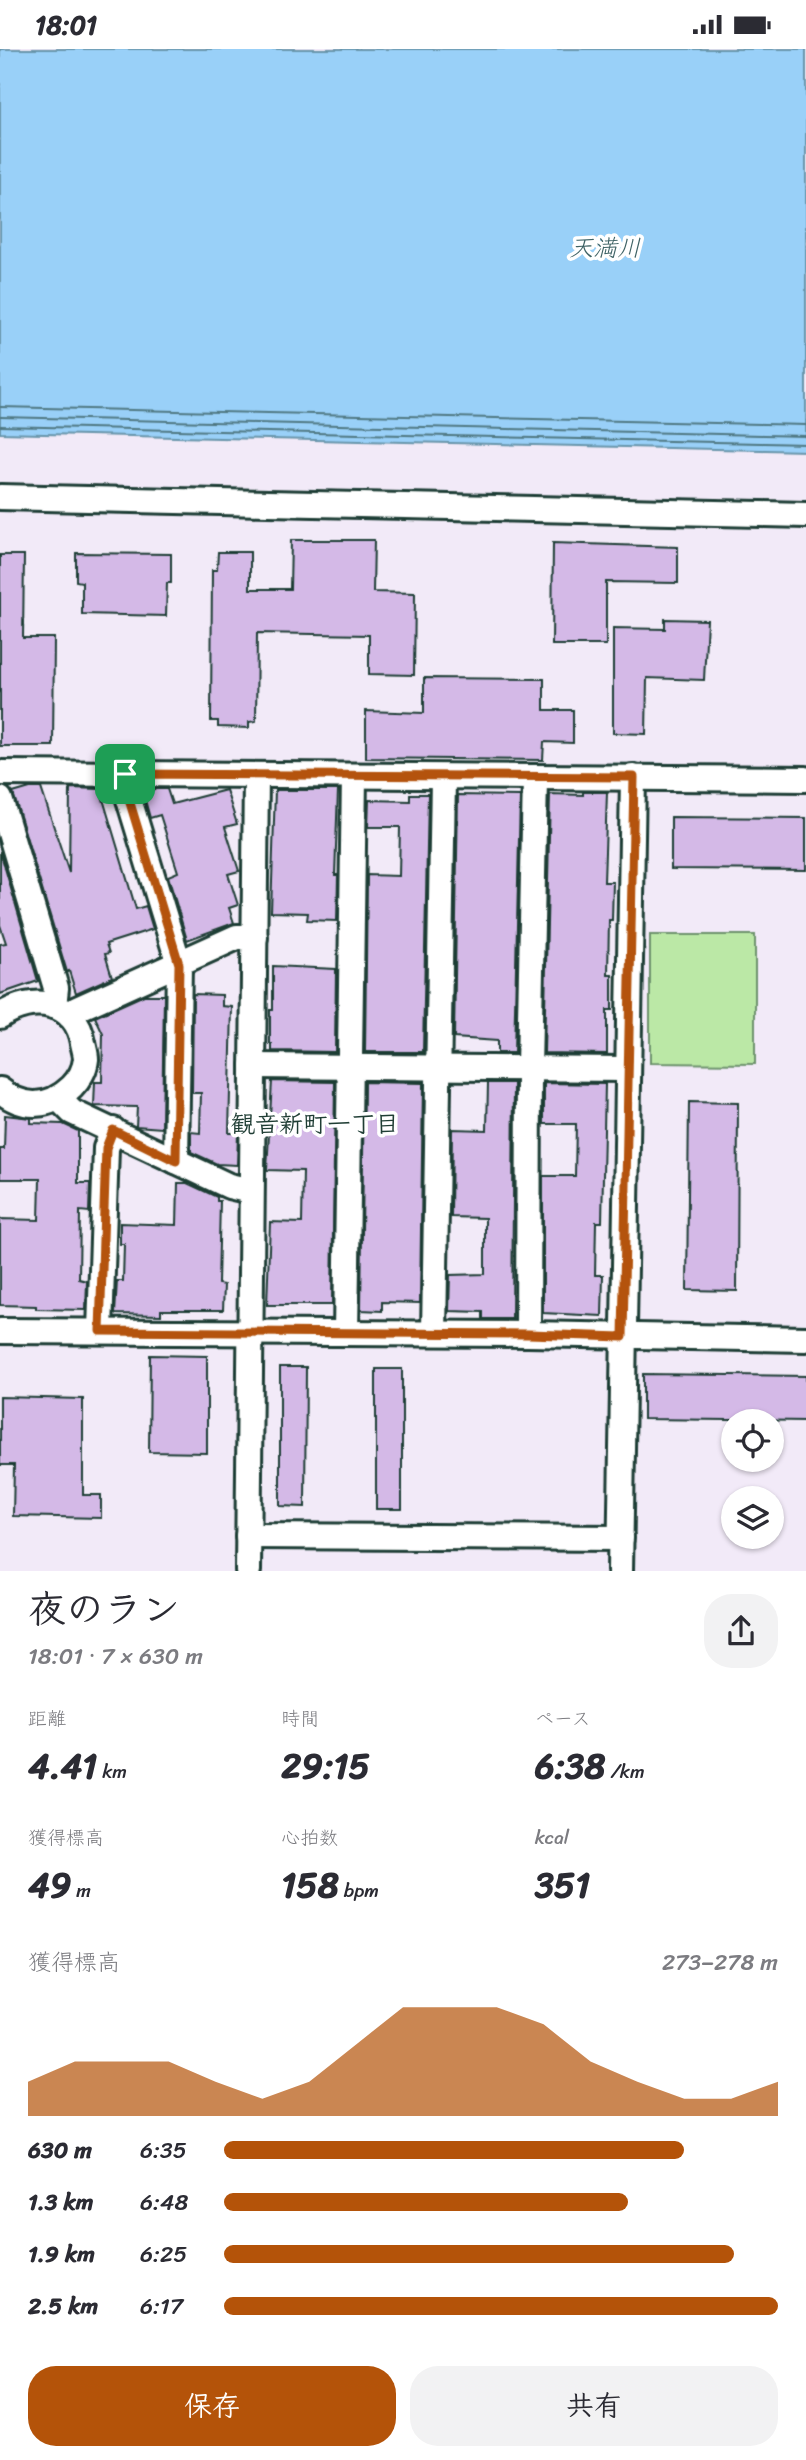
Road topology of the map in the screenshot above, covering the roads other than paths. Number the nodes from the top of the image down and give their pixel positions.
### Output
1 (0, 497) edge
2 (806, 515) edge
3 (0, 773) edge
4 (125, 774) junction
5 (256, 775) junction
6 (354, 776) junction
7 (634, 777) junction
8 (443, 778) junction
9 (535, 778) junction
10 (806, 779) edge
11 (0, 799) edge
12 (255, 937) junction
13 (179, 964) junction
14 (62, 1011) junction
15 (0, 1016) edge
16 (253, 1066) junction
17 (349, 1066) junction
18 (439, 1067) junction
19 (529, 1068) junction
20 (627, 1069) junction
21 (0, 1090) edge
22 (60, 1099) junction
23 (113, 1130) junction
24 (176, 1161) junction
25 (251, 1191) junction
26 (0, 1331) edge
27 (100, 1331) junction
28 (250, 1333) junction
29 (346, 1333) junction
30 (434, 1333) junction
31 (528, 1334) junction
32 (623, 1337) junction
33 (806, 1339) edge
34 (248, 1536) junction
35 (621, 1538) junction
36 (248, 1571) edge
37 (620, 1571) edge

1 - 2 street
3 - 4 street
4 - 5 street
4 - 13 street
5 - 6 street
5 - 12 street
6 - 8 street
6 - 17 street
7 - 9 street
7 - 10 street
7 - 20 street
8 - 9 street
8 - 18 street
9 - 19 street
11 - 14 street
12 - 13 street
12 - 16 street
13 - 14 street
13 - 24 street
14 - 15 street
14 - 22 street
16 - 17 street
16 - 25 street
17 - 18 street
17 - 29 street
18 - 19 street
18 - 30 street
19 - 20 street
19 - 31 street
20 - 32 street
21 - 22 street
22 - 23 street
23 - 24 street
23 - 27 street
24 - 25 street
25 - 28 street
26 - 27 street
27 - 28 street
28 - 29 street
28 - 34 street
29 - 30 street
30 - 31 street
31 - 32 street
32 - 33 street
32 - 35 street
34 - 35 street
34 - 36 street
35 - 37 street

